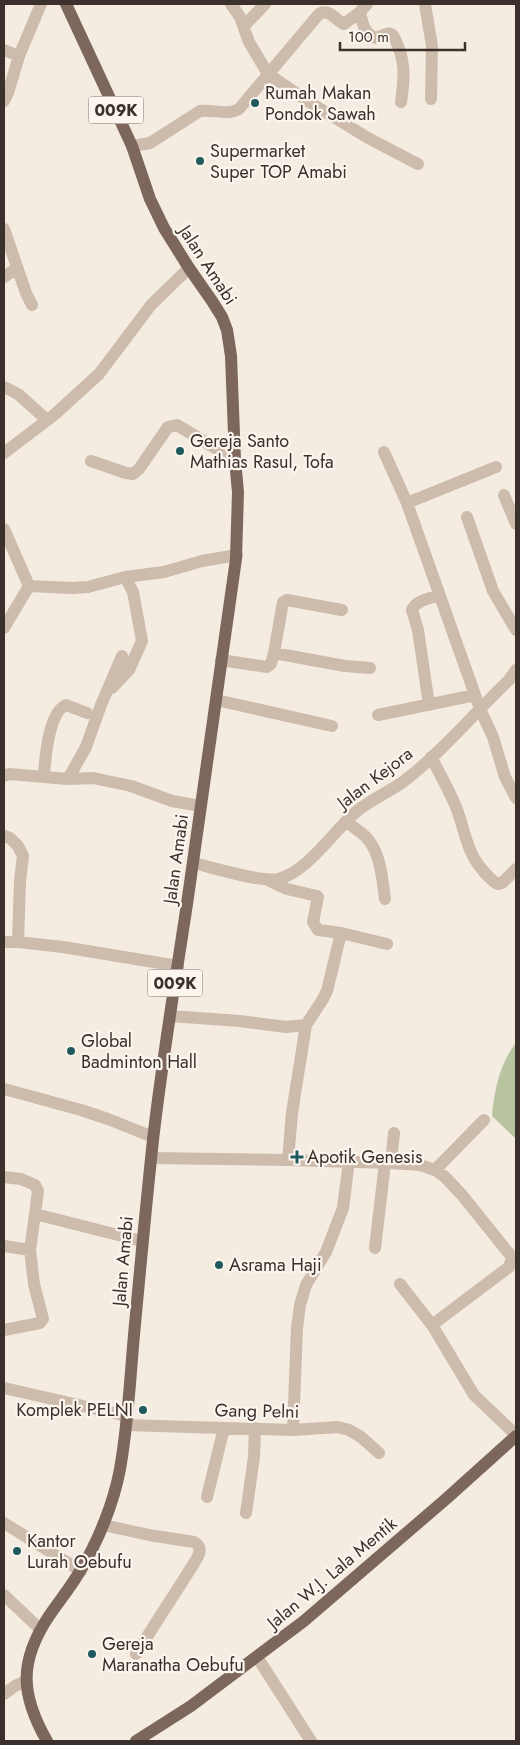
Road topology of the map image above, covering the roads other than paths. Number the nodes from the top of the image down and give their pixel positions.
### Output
1 (41, 4) edge
2 (66, 4) edge
3 (231, 4) edge
4 (265, 4) edge
5 (425, 4) edge
6 (363, 8) edge
7 (244, 26) junction
8 (4, 50) edge
9 (19, 56) junction
10 (268, 74) junction
11 (431, 99) dead end
12 (4, 101) edge
13 (401, 102) dead end
14 (132, 146) junction
15 (418, 164) dead end
16 (4, 229) edge
17 (17, 268) junction
18 (189, 268) junction
19 (4, 276) edge
20 (32, 305) dead end
21 (4, 386) edge
22 (47, 420) junction
23 (4, 452) edge
24 (384, 452) dead end
25 (235, 460) junction
26 (91, 461) dead end
27 (496, 467) dead end
28 (504, 495) dead end
29 (407, 502) junction
30 (467, 517) dead end
31 (516, 524) edge
32 (4, 529) edge
33 (237, 555) junction
34 (125, 577) junction
35 (30, 586) junction
36 (439, 596) junction
37 (342, 610) dead end
38 (4, 628) edge
39 (516, 630) edge
40 (274, 654) junction
41 (122, 656) dead end
42 (221, 660) junction
43 (370, 668) dead end
44 (514, 679) edge
45 (106, 693) junction
46 (475, 695) junction
47 (216, 700) junction
48 (429, 705) junction
49 (480, 709) junction
50 (88, 713) dead end
51 (378, 715) dead end
52 (332, 726) dead end
53 (432, 758) junction
54 (4, 776) edge
55 (44, 776) junction
56 (68, 779) junction
57 (516, 798) edge
58 (201, 806) junction
59 (346, 821) junction
60 (4, 836) edge
61 (193, 863) junction
62 (516, 869) edge
63 (270, 880) junction
64 (386, 899) dead end
65 (341, 933) junction
66 (4, 942) edge
67 (18, 942) junction
68 (387, 944) dead end
69 (178, 966) junction
70 (170, 1016) junction
71 (306, 1025) junction
72 (4, 1089) edge
73 (484, 1120) dead end
74 (394, 1133) dead end
75 (154, 1137) junction
76 (151, 1158) junction
77 (288, 1160) junction
78 (349, 1161) junction
79 (388, 1163) junction
80 (435, 1170) junction
81 (4, 1177) edge
82 (35, 1214) junction
83 (142, 1241) junction
84 (4, 1246) edge
85 (375, 1248) dead end
86 (30, 1250) junction
87 (400, 1284) dead end
88 (432, 1325) junction
89 (4, 1330) edge
90 (4, 1388) edge
91 (126, 1420) junction
92 (224, 1428) junction
93 (255, 1428) junction
94 (293, 1430) junction
95 (516, 1436) edge
96 (516, 1444) edge
97 (379, 1454) dead end
98 (207, 1497) dead end
99 (246, 1513) dead end
100 (4, 1523) edge
101 (103, 1525) junction
102 (81, 1570) junction
103 (4, 1595) edge
104 (40, 1629) junction
105 (136, 1654) dead end
106 (259, 1660) junction
107 (26, 1681) junction
108 (4, 1694) edge
109 (43, 1738) edge
110 (136, 1741) edge
111 (147, 1741) edge
112 (311, 1741) edge

1 - 9 street
2 - 14 main road, Jalan Amabi / 009K
3 - 7 street
4 - 7 street
5 - 11 street
6 - 10 street
6 - 13 street
7 - 10 street
8 - 9 street
9 - 12 street
10 - 14 street
10 - 15 street
14 - 18 main road, Jalan Amabi / 009K
16 - 17 street
17 - 19 street
17 - 20 street
18 - 22 street
18 - 25 main road, Jalan Amabi / 009K
21 - 22 street
22 - 23 street
24 - 29 street
25 - 26 street
25 - 33 main road, Jalan Amabi / 009K
27 - 29 street
28 - 31 street
29 - 36 street
30 - 39 street
32 - 35 street
33 - 34 street
33 - 42 main road, Jalan Amabi / 009K
34 - 35 street
34 - 45 street
35 - 38 street
36 - 46 street
36 - 48 street
37 - 40 street
40 - 42 street
40 - 43 street
41 - 45 street
42 - 47 main road, Jalan Amabi / 009K
44 - 49 street, Jalan Kejora
45 - 56 street
46 - 48 street
46 - 49 street
47 - 52 street
47 - 58 main road, Jalan Amabi / 009K
48 - 51 street
49 - 53 street, Jalan Kejora
49 - 57 street
50 - 55 street
53 - 59 street, Jalan Kejora
53 - 62 street
54 - 55 street
55 - 56 street
56 - 58 street
58 - 61 main road, Jalan Amabi / 009K
59 - 63 street, Jalan Kejora
59 - 64 street
60 - 67 street
61 - 63 street
61 - 69 main road, Jalan Amabi / 009K
63 - 65 street
65 - 68 street
65 - 71 street
66 - 67 street
67 - 69 street
69 - 70 main road, Jalan Amabi / 009K
70 - 71 street
70 - 75 main road, Jalan Amabi / 009K
71 - 77 street
72 - 75 street
73 - 80 street
74 - 79 street
75 - 76 main road, Jalan Amabi / 009K
76 - 77 street
76 - 83 main road, Jalan Amabi / 009K
77 - 78 street
78 - 79 street
78 - 94 street
79 - 80 street
79 - 85 street
80 - 88 street
81 - 82 street
82 - 83 street
82 - 86 street
83 - 91 main road, Jalan Amabi / 009K
84 - 86 street
86 - 89 street
87 - 88 street
88 - 95 street
90 - 91 street, Gang Pelni
91 - 92 street, Gang Pelni
91 - 101 main road, Jalan Amabi / 009K
92 - 93 street, Gang Pelni
92 - 98 street
93 - 94 street, Gang Pelni
93 - 99 street
94 - 97 street, Gang Pelni
95 - 110 main road, Jalan W.J. Lala Mentik
96 - 106 main road
100 - 102 street
101 - 102 main road, Jalan Amabi / 009K
101 - 105 street
102 - 104 main road, Jalan Amabi / 009K
103 - 104 street
104 - 107 main road, Jalan Amabi / 009K
106 - 111 main road
106 - 112 street
107 - 108 street
107 - 109 main road, Jalan Amabi / 009K

